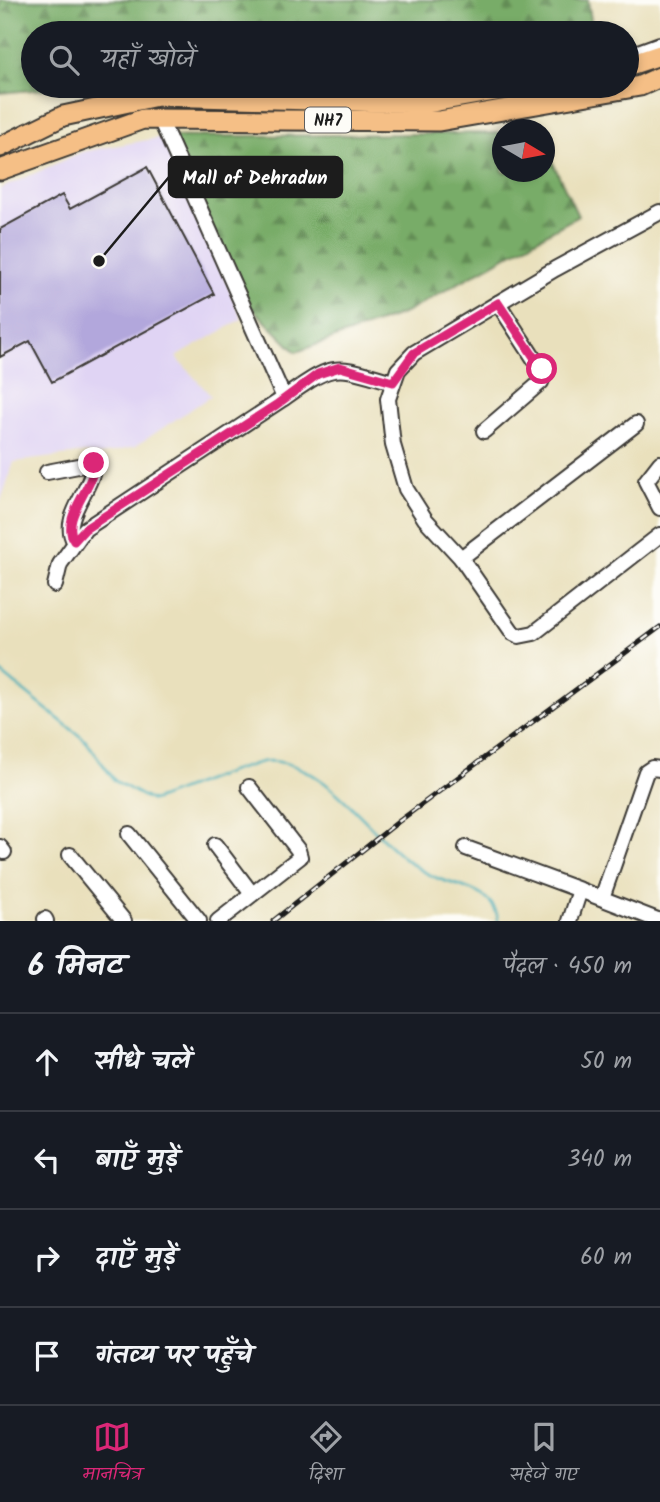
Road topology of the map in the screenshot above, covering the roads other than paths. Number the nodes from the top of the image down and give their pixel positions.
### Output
1 (660, 44) edge
2 (639, 52) edge
3 (660, 55) edge
4 (639, 62) edge
5 (660, 78) edge
6 (639, 86) edge
7 (148, 98) edge
8 (234, 98) edge
9 (455, 98) edge
10 (571, 98) edge
11 (160, 119) junction
12 (0, 147) edge
13 (0, 170) edge
14 (660, 212) edge
15 (498, 303) junction
16 (393, 382) junction
17 (284, 398) junction
18 (636, 424) dead end
19 (484, 431) dead end
20 (660, 463) edge
21 (47, 472) dead end
22 (660, 508) edge
23 (660, 535) edge
24 (74, 541) junction
25 (461, 558) junction
26 (55, 584) dead end
27 (660, 769) edge
28 (249, 787) dead end
29 (129, 834) dead end
30 (215, 845) dead end
31 (466, 848) dead end
32 (70, 855) dead end
33 (580, 890) junction
34 (252, 894) junction
35 (602, 898) junction
36 (124, 921) edge
37 (199, 921) edge
38 (218, 921) edge
39 (570, 921) edge
40 (660, 921) edge

1 - 2 street
3 - 4 highway
5 - 6 highway, NH7
7 - 12 highway, NH7
8 - 9 highway, NH7
10 - 11 highway, NH7
11 - 13 highway, NH7
11 - 17 street
14 - 15 street
15 - 16 street
15 - 19 street
16 - 17 street
16 - 25 street
17 - 24 street
18 - 25 street
20 - 22 street
21 - 24 street
23 - 25 street
24 - 26 street
27 - 35 street
28 - 34 street
29 - 37 street
30 - 34 street
31 - 33 street
32 - 36 street
33 - 35 street
33 - 39 street
34 - 38 street
35 - 40 street

